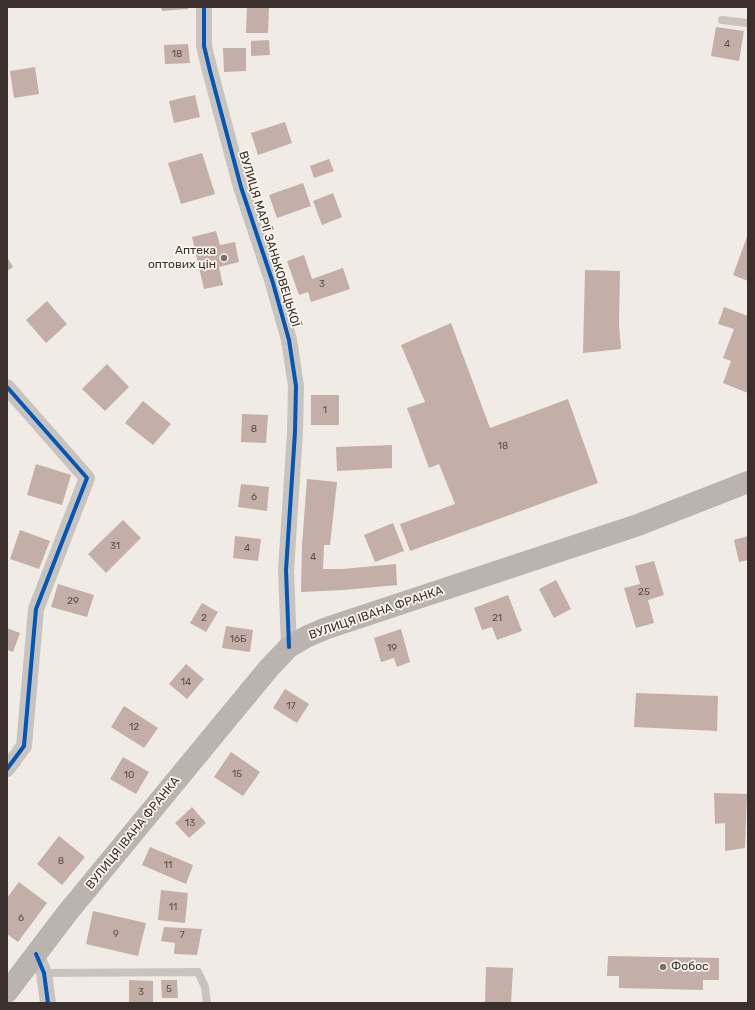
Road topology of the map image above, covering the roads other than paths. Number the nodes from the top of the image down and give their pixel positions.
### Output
1 (204, 7) edge
2 (722, 20) dead end
3 (748, 23) edge
4 (7, 387) edge
5 (748, 482) edge
6 (289, 647) junction
7 (7, 769) edge
8 (40, 963) junction
9 (7, 992) edge
10 (48, 1003) edge
11 (207, 1003) edge

1 - 6 street, ВУЛИЦЯ МАРІЇ ЗАНЬКОВЕЦЬКОЇ
2 - 3 lane
4 - 7 street
5 - 6 main road, ВУЛИЦЯ ІВАНА ФРАНКА
6 - 8 main road, ВУЛИЦЯ ІВАНА ФРАНКА
8 - 9 main road, ВУЛИЦЯ ІВАНА ФРАНКА
8 - 10 street
8 - 11 lane

